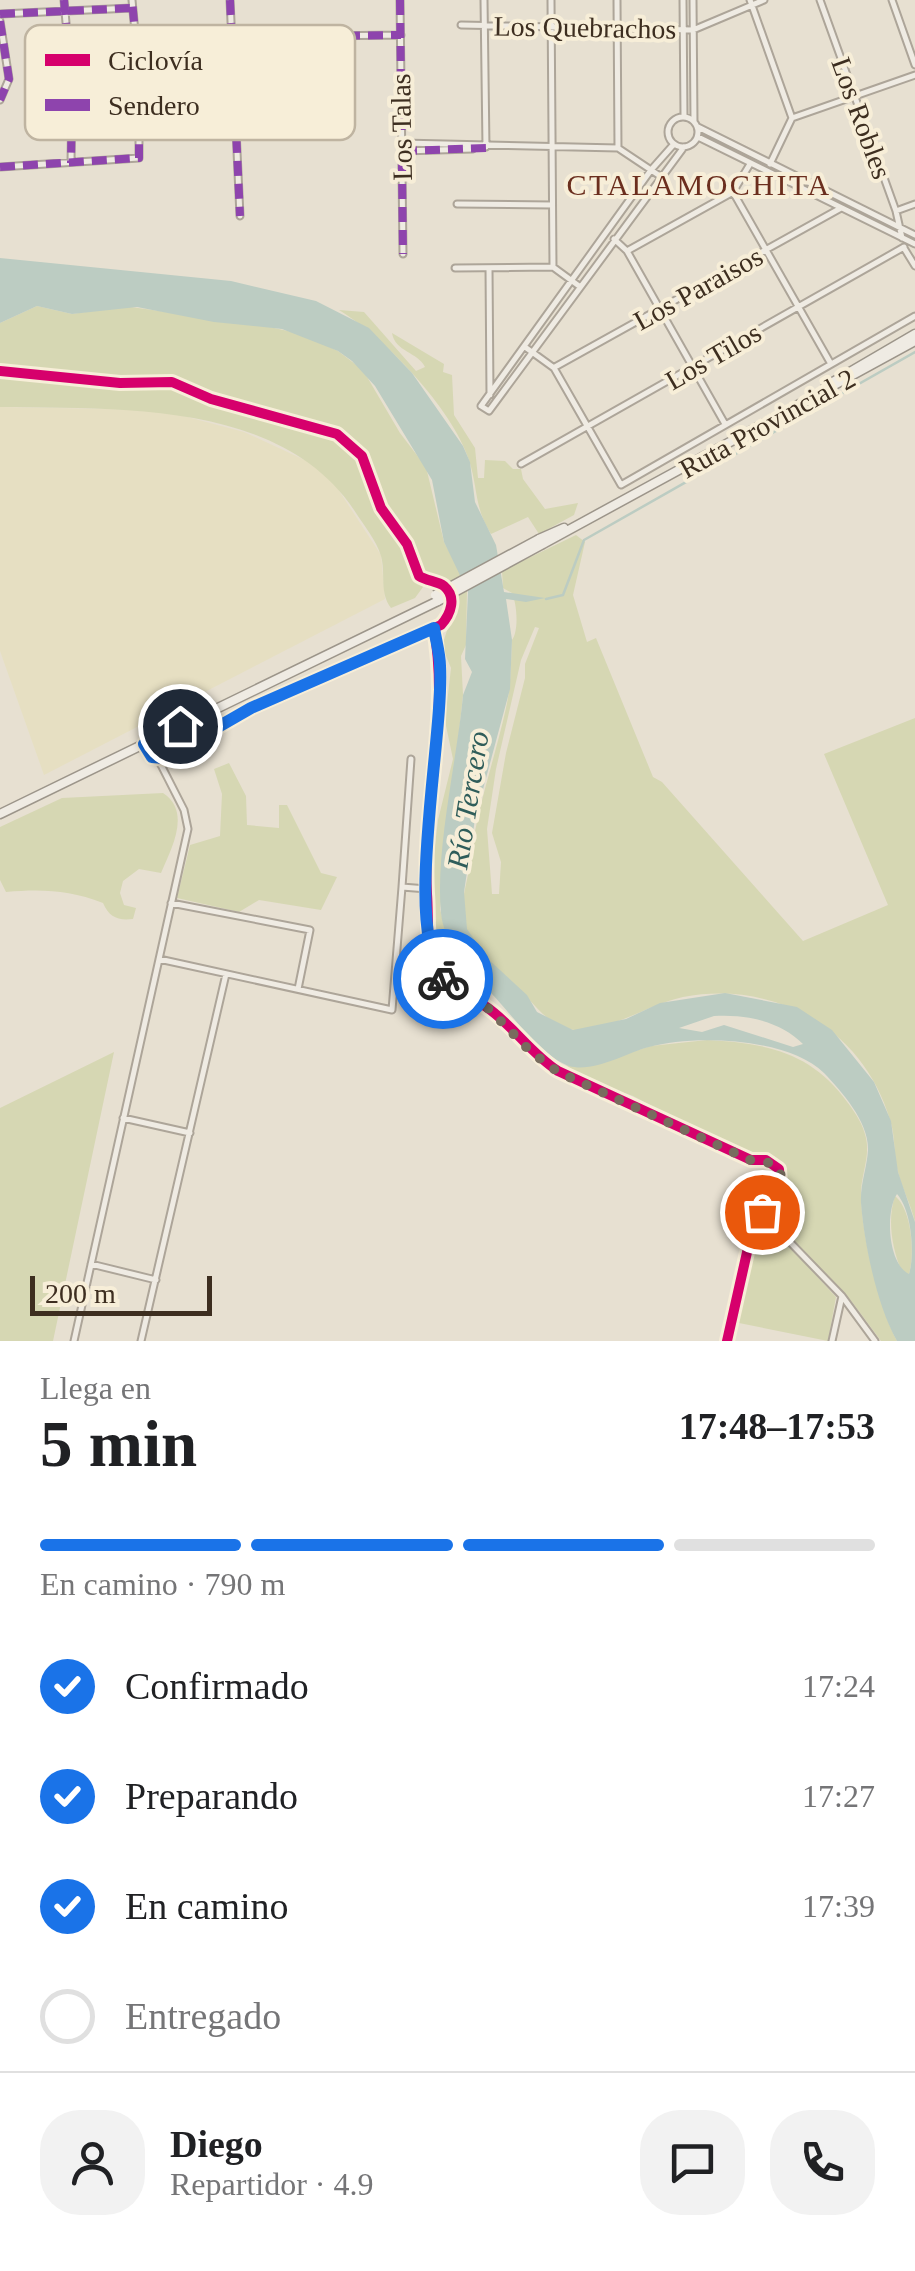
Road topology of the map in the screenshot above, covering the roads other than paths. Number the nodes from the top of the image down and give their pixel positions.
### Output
1 (64, 0) edge
2 (400, 0) edge
3 (484, 0) edge
4 (551, 0) edge
5 (617, 0) edge
6 (682, 0) edge
7 (693, 0) edge
8 (764, 0) edge
9 (820, 0) edge
10 (892, 0) edge
11 (751, 2) edge
12 (132, 4) edge
13 (64, 12) junction
14 (0, 18) edge
15 (66, 25) edge
16 (461, 25) dead end
17 (485, 25) junction
18 (551, 26) junction
19 (618, 26) junction
20 (683, 27) junction
21 (693, 30) junction
22 (401, 35) junction
23 (355, 36) edge
24 (915, 65) edge
25 (915, 74) edge
26 (853, 96) junction
27 (0, 100) edge
28 (684, 116) junction
29 (792, 118) junction
30 (696, 124) junction
31 (698, 136) junction
32 (72, 140) edge
33 (139, 140) edge
34 (236, 140) edge
35 (674, 144) junction
36 (684, 147) junction
37 (402, 148) junction
38 (486, 148) junction
39 (552, 148) junction
40 (618, 148) junction
41 (72, 163) junction
42 (750, 164) junction
43 (0, 167) edge
44 (768, 168) junction
45 (651, 170) junction
46 (660, 176) junction
47 (733, 192) junction
48 (457, 204) dead end
49 (915, 204) edge
50 (552, 205) junction
51 (841, 208) junction
52 (896, 211) junction
53 (240, 216) dead end
54 (899, 227) junction
55 (605, 232) junction
56 (902, 238) junction
57 (614, 239) junction
58 (914, 240) edge
59 (904, 247) junction
60 (766, 250) junction
61 (627, 252) junction
62 (403, 254) dead end
63 (915, 266) edge
64 (553, 267) junction
65 (455, 268) dead end
66 (490, 268) junction
67 (572, 280) junction
68 (580, 286) junction
69 (798, 307) junction
70 (660, 310) junction
71 (915, 316) edge
72 (915, 337) edge
73 (526, 346) junction
74 (533, 351) junction
75 (831, 364) junction
76 (554, 368) junction
77 (692, 368) junction
78 (0, 371) edge
79 (490, 395) junction
80 (726, 424) junction
81 (588, 427) junction
82 (521, 464) dead end
83 (444, 586) dead end
84 (451, 598) dead end
85 (434, 628) junction
86 (144, 744) junction
87 (158, 759) junction
88 (411, 759) dead end
89 (0, 814) edge
90 (402, 887) junction
91 (427, 889) junction
92 (171, 903) junction
93 (159, 959) junction
94 (226, 974) junction
95 (298, 989) junction
96 (123, 1118) junction
97 (190, 1133) junction
98 (757, 1208) junction
99 (90, 1264) junction
100 (156, 1280) junction
101 (842, 1296) junction
102 (74, 1341) edge
103 (141, 1341) edge
104 (726, 1341) edge
105 (832, 1341) edge
106 (875, 1341) edge

1 - 13 street
2 - 22 street, Los Talas
3 - 17 street
4 - 18 street
5 - 19 street
6 - 20 street
7 - 21 street
8 - 11 street, Los Quebrachos
9 - 26 street, Los Robles
10 - 24 street
11 - 21 street, Los Quebrachos
11 - 29 street
12 - 13 street
13 - 14 street
13 - 15 street
14 - 27 street
16 - 17 street, Los Quebrachos
17 - 18 street, Los Quebrachos
17 - 38 street
18 - 19 street, Los Quebrachos
18 - 39 street
19 - 20 street, Los Quebrachos
19 - 40 street
20 - 21 street, Los Quebrachos
20 - 28 street
21 - 30 street
22 - 23 street
22 - 37 street, Los Talas
25 - 26 street
26 - 29 street
26 - 52 street, Los Robles
28 - 30 street
28 - 35 street
29 - 44 street
30 - 31 street
30 - 44 street
31 - 36 street
31 - 42 street
32 - 41 street
33 - 41 street
34 - 53 street
35 - 36 street
35 - 45 street
36 - 46 street
37 - 38 street
37 - 62 street, Los Talas
38 - 39 street
39 - 40 street
39 - 50 street
40 - 45 street
41 - 43 street
42 - 44 street
42 - 47 street
44 - 51 street
44 - 54 street
45 - 46 street
45 - 55 street
46 - 57 street
47 - 60 street
47 - 61 street
48 - 50 street
49 - 52 street
50 - 64 street
51 - 56 street
51 - 60 street, Los Paraisos
52 - 54 street, Los Robles
54 - 56 street, Los Robles
54 - 58 street
55 - 57 street
55 - 67 street
56 - 58 street
57 - 61 street
57 - 68 street
58 - 59 street
59 - 63 street
59 - 69 street, Los Tilos
60 - 69 street
60 - 70 street, Los Paraisos
61 - 70 street
64 - 66 street
64 - 67 street
65 - 66 street
66 - 79 street
67 - 68 street
67 - 73 street
68 - 74 street
69 - 75 street
69 - 77 street, Los Tilos
70 - 76 street, Los Paraisos
70 - 77 street
71 - 75 street
72 - 86 main road, Ruta Provincial 2, bridge
73 - 74 street
73 - 79 street
74 - 76 street
74 - 79 street
75 - 80 street
76 - 81 street
77 - 80 street
77 - 81 street, Los Tilos
78 - 83 street
80 - 81 street
81 - 82 street, Los Tilos
84 - 85 street
85 - 87 street
85 - 91 street
86 - 87 street
86 - 89 main road, Ruta Provincial 2
87 - 92 street
88 - 90 street
90 - 91 street
90 - 95 street
91 - 98 street
92 - 93 street
92 - 95 street
93 - 94 street
93 - 96 street
94 - 95 street
94 - 97 street
96 - 97 street
96 - 99 street
97 - 100 street
98 - 101 street
98 - 104 street
99 - 100 street
99 - 102 street
100 - 103 street
101 - 105 street
101 - 106 street

